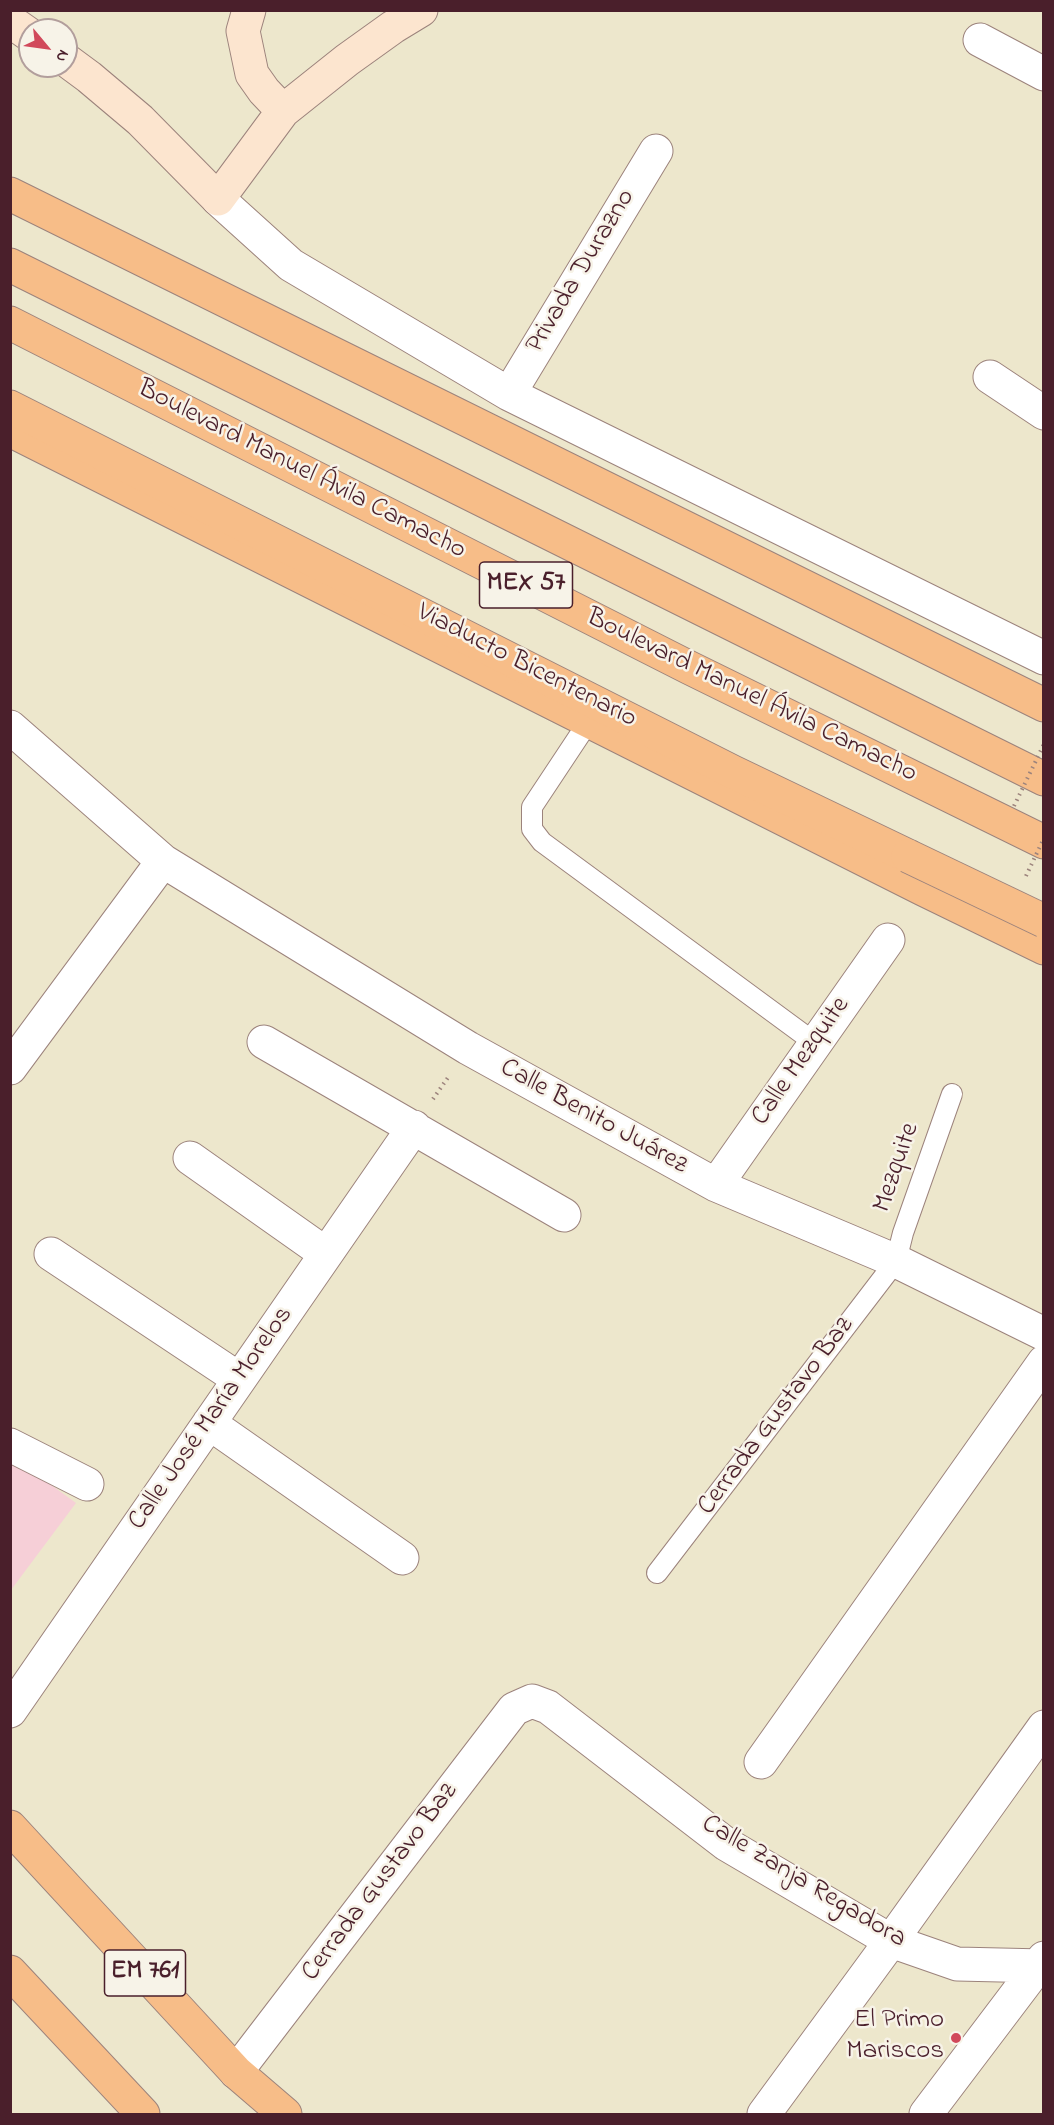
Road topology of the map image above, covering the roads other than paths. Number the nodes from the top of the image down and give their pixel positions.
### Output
1 (249, 10) edge
2 (422, 10) edge
3 (980, 40) dead end
4 (78, 69) edge
5 (1044, 74) edge
6 (283, 111) junction
7 (656, 151) dead end
8 (10, 195) edge
9 (218, 199) junction
10 (10, 265) edge
11 (10, 323) edge
12 (990, 377) dead end
13 (509, 394) junction
14 (10, 407) edge
15 (1044, 413) edge
16 (10, 430) edge
17 (1044, 658) edge
18 (1044, 705) edge
19 (589, 721) junction
20 (10, 727) edge
21 (1044, 779) edge
22 (1044, 842) edge
23 (163, 861) junction
24 (1044, 921) edge
25 (888, 940) dead end
26 (1044, 948) edge
27 (264, 1042) dead end
28 (815, 1043) junction
29 (10, 1068) edge
30 (952, 1094) dead end
31 (414, 1127) junction
32 (190, 1158) dead end
33 (716, 1185) junction
34 (564, 1215) dead end
35 (51, 1254) dead end
36 (326, 1254) junction
37 (896, 1261) junction
38 (1044, 1334) edge
39 (1044, 1362) edge
40 (239, 1379) junction
41 (209, 1423) junction
42 (10, 1445) edge
43 (87, 1484) dead end
44 (402, 1558) dead end
45 (657, 1573) dead end
46 (532, 1701) joint
47 (10, 1711) edge
48 (1044, 1727) edge
49 (761, 1762) dead end
50 (10, 1827) edge
51 (891, 1941) junction
52 (1042, 1963) edge
53 (10, 1972) edge
54 (236, 2072) junction
55 (143, 2115) edge
56 (285, 2115) edge
57 (764, 2115) edge
58 (926, 2115) edge

1 - 6 street
2 - 6 street
3 - 5 street
4 - 9 street
6 - 9 street
7 - 13 street, Privada Durazno
8 - 18 main road
9 - 13 street
10 - 21 main road, Boulevard Manuel Ávila Camacho / MEX 57
11 - 22 main road, Boulevard Manuel Ávila Camacho / MEX 57
12 - 15 street
13 - 17 street
14 - 24 main road, Viaducto Bicentenario, bridge
16 - 19 main road
19 - 26 main road
19 - 28 lane
20 - 23 street, Calle Benito Juárez
23 - 29 street
23 - 33 street, Calle Benito Juárez
25 - 28 street, Calle Mezquite
27 - 31 street
28 - 33 street, Calle Mezquite
30 - 37 lane, Mezquite
31 - 34 street
31 - 36 street, Calle José María Morelos
32 - 36 street
33 - 37 street, Calle Benito Juárez
35 - 40 street
36 - 40 street, Calle José María Morelos
37 - 38 street, Calle Benito Juárez
37 - 45 lane, Cerrada Gustavo Baz
39 - 49 street
40 - 41 street, Calle José María Morelos
41 - 44 street
41 - 47 street, Calle José María Morelos
42 - 43 street
46 - 51 street, Calle Zanja Regadora
46 - 54 street, Cerrada Gustavo Baz
48 - 51 street
50 - 54 main road, EM 761
51 - 52 street, Calle Zanja Regadora
51 - 57 street
52 - 58 street
53 - 55 main road
54 - 56 main road, EM 761

